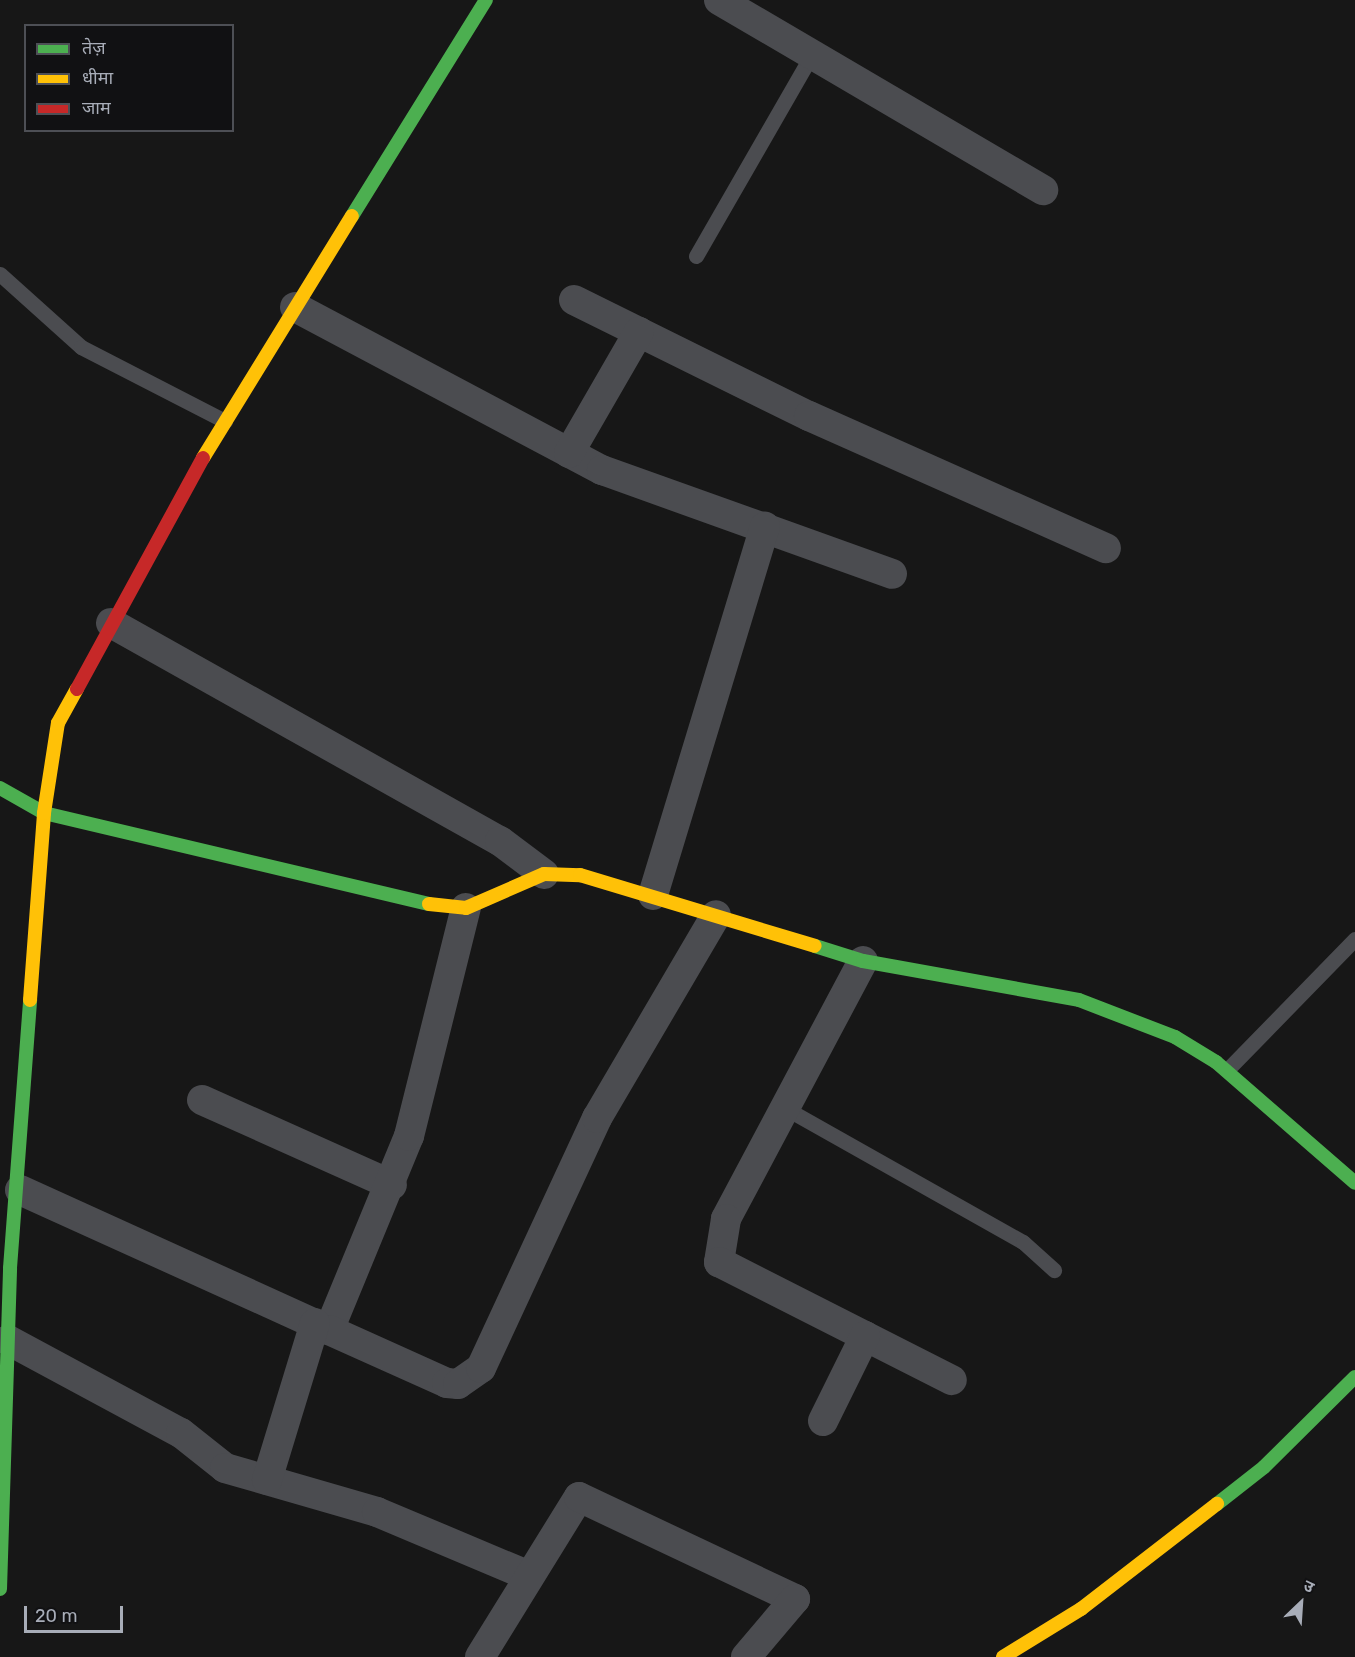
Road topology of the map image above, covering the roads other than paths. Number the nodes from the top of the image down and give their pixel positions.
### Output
1 (486, 0) edge
2 (719, 0) edge
3 (812, 54) junction
4 (1043, 190) dead end
5 (696, 256) dead end
6 (0, 274) edge
7 (574, 300) dead end
8 (295, 307) junction
9 (639, 332) junction
10 (225, 421) junction
11 (570, 453) junction
12 (765, 527) junction
13 (1106, 548) dead end
14 (892, 574) dead end
15 (111, 623) junction
16 (0, 788) edge
17 (44, 813) junction
18 (544, 874) junction
19 (653, 895) junction
20 (466, 908) junction
21 (716, 915) junction
22 (1355, 939) edge
23 (862, 961) junction
24 (1227, 1070) junction
25 (202, 1100) dead end
26 (784, 1108) junction
27 (1355, 1183) edge
28 (392, 1185) junction
29 (20, 1190) junction
30 (1054, 1270) dead end
31 (322, 1327) junction
32 (865, 1336) junction
33 (5, 1352) edge
34 (1355, 1377) edge
35 (952, 1380) dead end
36 (823, 1421) dead end
37 (267, 1480) junction
38 (2, 1500) edge
39 (529, 1576) junction
40 (0, 1589) edge
41 (480, 1657) edge
42 (746, 1657) edge
43 (1003, 1657) edge

1 - 8 street
2 - 3 street
3 - 4 street
3 - 5 lane
6 - 10 lane
7 - 9 street
8 - 10 street
8 - 11 street
9 - 11 street
9 - 13 street
10 - 15 street
11 - 12 street
12 - 14 street
12 - 19 street
15 - 17 street
15 - 18 street
16 - 17 street
17 - 20 street
17 - 29 street
18 - 19 street
18 - 20 street
19 - 21 street
20 - 28 street
21 - 23 street
21 - 31 street
22 - 24 lane
23 - 24 street
23 - 26 street
24 - 27 street
25 - 28 street
26 - 30 lane
26 - 32 street
28 - 31 street
29 - 31 street
29 - 33 street
31 - 37 street
32 - 35 street
32 - 36 street
33 - 37 street
33 - 38 street
34 - 43 street
37 - 39 street
38 - 40 street
39 - 41 street
39 - 42 street

